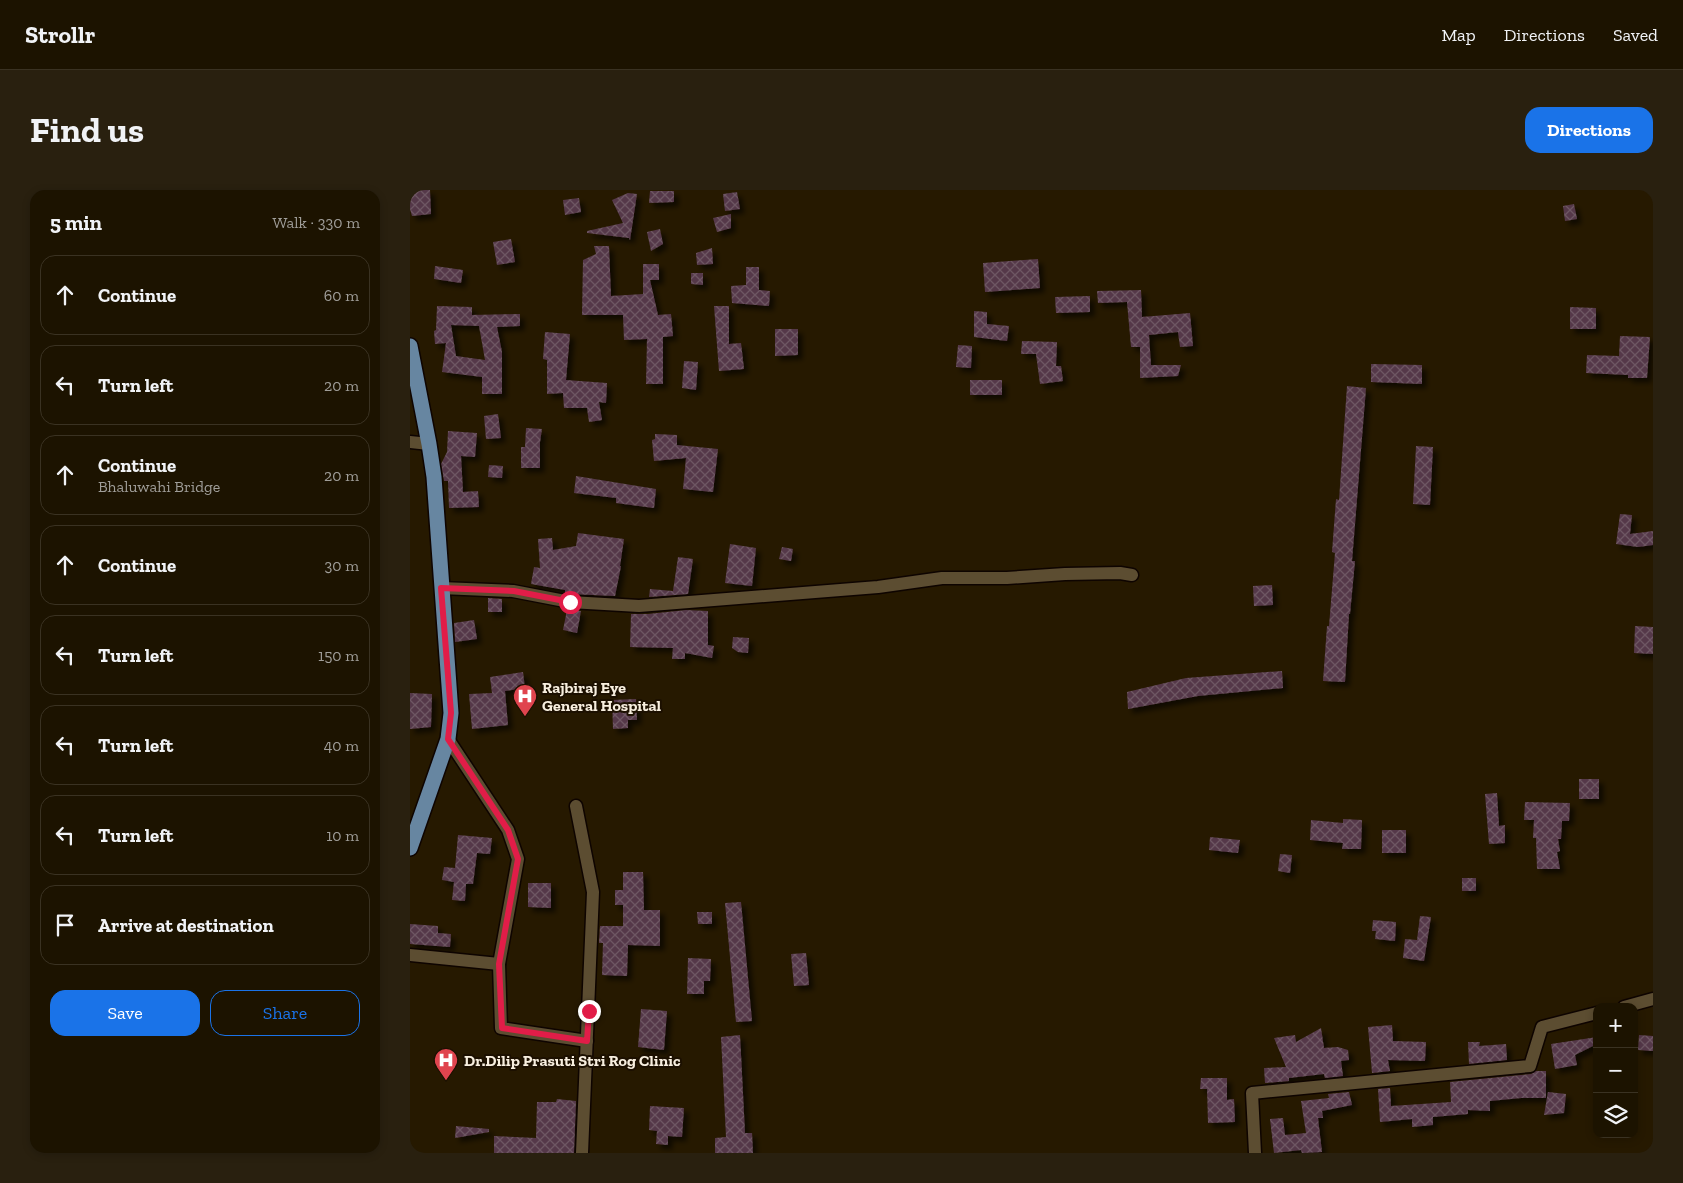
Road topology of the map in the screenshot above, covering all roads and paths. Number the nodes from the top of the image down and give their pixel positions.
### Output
1 (410, 346) edge
2 (410, 442) edge
3 (430, 444) junction
4 (1132, 575) dead end
5 (441, 588) junction
6 (448, 739) junction
7 (576, 806) dead end
8 (410, 848) edge
9 (410, 955) edge
10 (499, 964) junction
11 (1653, 999) edge
12 (1638, 1003) edge
13 (1593, 1015) edge
14 (587, 1041) junction
15 (582, 1153) edge
16 (1255, 1153) edge

1 - 3 main road
2 - 3 street
3 - 5 main road
4 - 5 street
5 - 6 main road
6 - 8 main road
6 - 10 street
7 - 14 street
9 - 10 street
10 - 14 street
11 - 12 street
13 - 16 street
14 - 15 street

